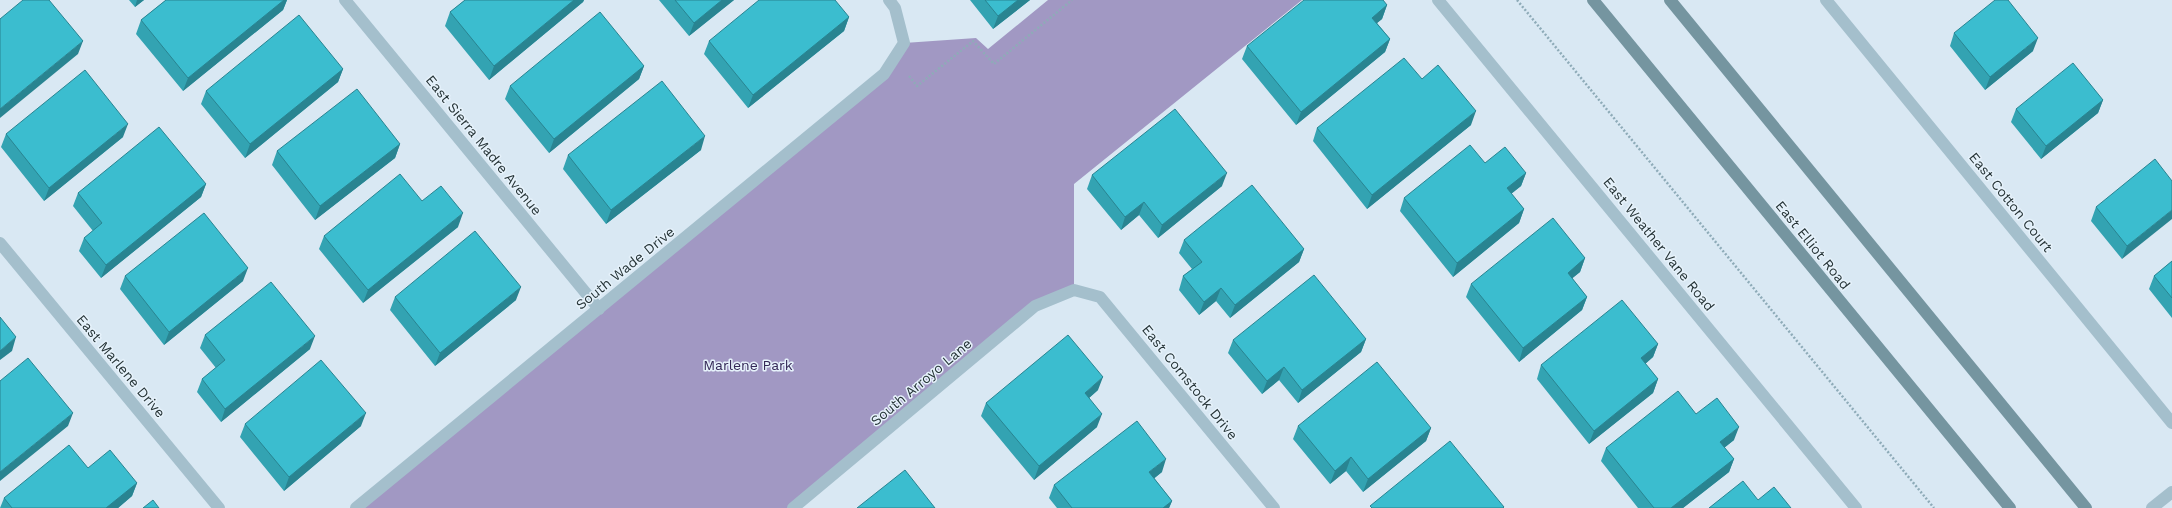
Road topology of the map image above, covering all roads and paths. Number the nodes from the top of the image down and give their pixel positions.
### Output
1 (345, 0) edge
2 (889, 0) edge
3 (1072, 0) edge
4 (1438, 0) edge
5 (1517, 0) edge
6 (1593, 0) edge
7 (1670, 0) edge
8 (1826, 0) edge
9 (894, 58) junction
10 (0, 243) edge
11 (1074, 290) joint
12 (599, 308) junction
13 (2172, 423) edge
14 (2172, 492) edge
15 (219, 508) edge
16 (356, 508) edge
17 (793, 508) edge
18 (1274, 508) edge
19 (1856, 508) edge
20 (1934, 508) edge
21 (2010, 508) edge
22 (2086, 508) edge
23 (2152, 508) edge

1 - 12 street, East Sierra Madre Avenue
2 - 9 street, South Wade Drive
3 - 9 path
4 - 19 street, East Weather Vane Road
5 - 20 path
6 - 21 main road, East Elliot Road
7 - 22 main road
8 - 13 street, East Cotton Court
9 - 12 street, South Wade Drive
10 - 15 street, East Marlene Drive
11 - 17 street, South Arroyo Lane
11 - 18 street, East Comstock Drive
12 - 16 street, South Wade Drive
14 - 23 street

